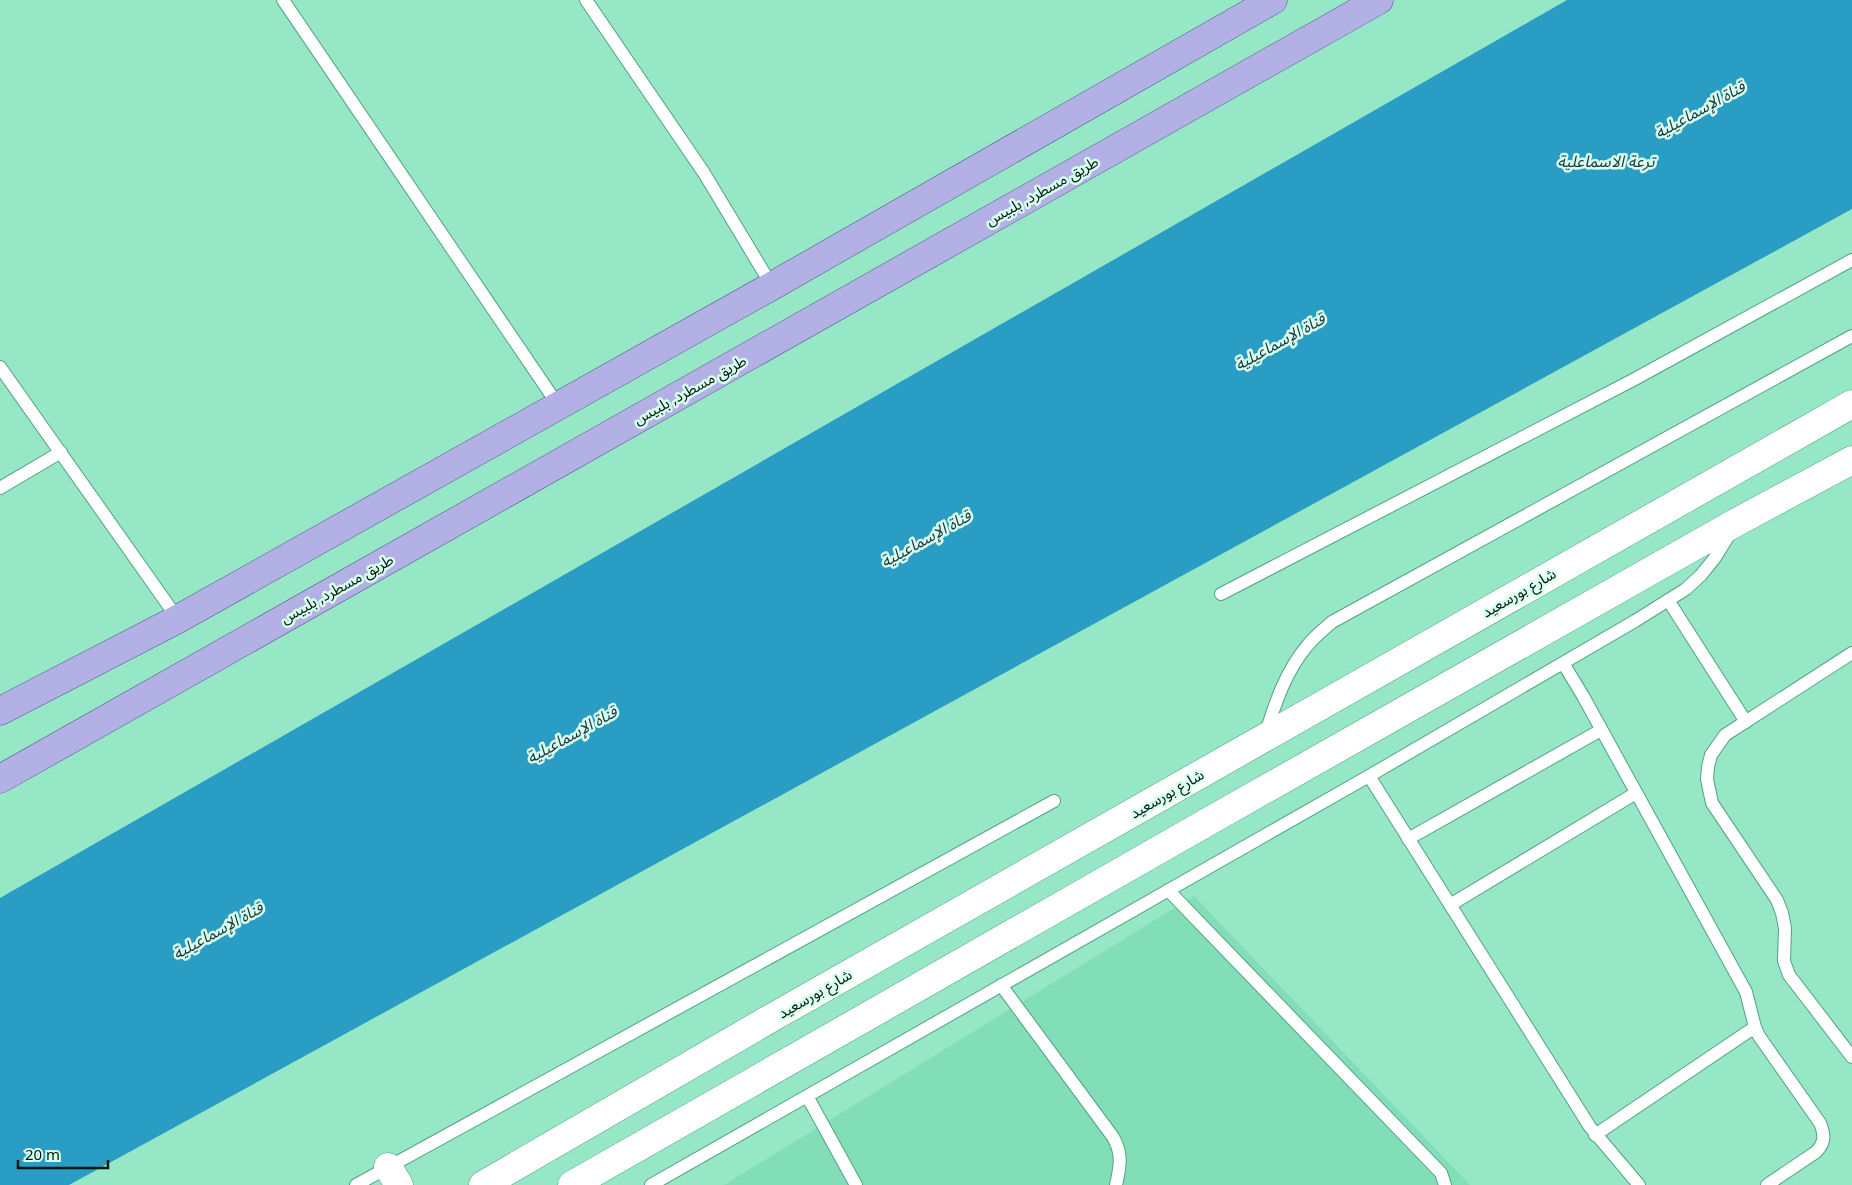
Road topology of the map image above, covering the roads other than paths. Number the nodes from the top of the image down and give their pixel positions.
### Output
1 (283, 0) edge
2 (586, 0) edge
3 (1273, 0) edge
4 (1379, 0) edge
5 (1852, 260) edge
6 (772, 286) junction
7 (1852, 336) edge
8 (0, 367) edge
9 (1852, 404) edge
10 (558, 405) junction
11 (61, 452) junction
12 (1852, 460) edge
13 (0, 488) edge
14 (1735, 523) junction
15 (1221, 594) dead end
16 (1668, 600) junction
17 (178, 619) junction
18 (1852, 653) edge
19 (1563, 663) junction
20 (0, 711) edge
21 (1746, 722) junction
22 (1601, 730) junction
23 (1265, 738) junction
24 (1369, 776) junction
25 (0, 778) edge
26 (1636, 793) junction
27 (1054, 801) dead end
28 (1408, 839) junction
29 (1168, 890) junction
30 (1450, 905) junction
31 (1001, 985) junction
32 (1755, 1027) junction
33 (1852, 1057) edge
34 (807, 1096) junction
35 (1595, 1135) junction
36 (393, 1176) edge
37 (356, 1185) edge
38 (483, 1185) edge
39 (572, 1185) edge
40 (651, 1185) edge
41 (856, 1185) edge
42 (1116, 1185) edge
43 (1445, 1185) edge
44 (1639, 1185) edge
45 (1767, 1185) edge

1 - 10 lane
2 - 6 lane
3 - 6 main road
4 - 25 main road, طريق مسطرد, بلبيس
5 - 15 lane
6 - 10 main road
7 - 23 lane
8 - 11 lane
9 - 23 main road, شارع بورسعيد
10 - 17 main road
11 - 13 lane
11 - 17 lane
12 - 14 main road
14 - 16 lane
14 - 39 main road
16 - 19 lane
16 - 21 lane
17 - 20 main road
18 - 21 lane
19 - 22 lane
19 - 24 lane
21 - 33 lane
22 - 26 lane
22 - 28 lane
23 - 38 main road, شارع بورسعيد
24 - 28 lane
24 - 29 lane
26 - 30 lane
26 - 32 lane
27 - 36 lane
28 - 30 lane
29 - 31 lane
29 - 43 lane
30 - 35 lane
31 - 34 lane
31 - 42 lane
32 - 35 lane
32 - 45 lane
34 - 40 lane
34 - 41 lane
35 - 44 lane
36 - 37 lane

